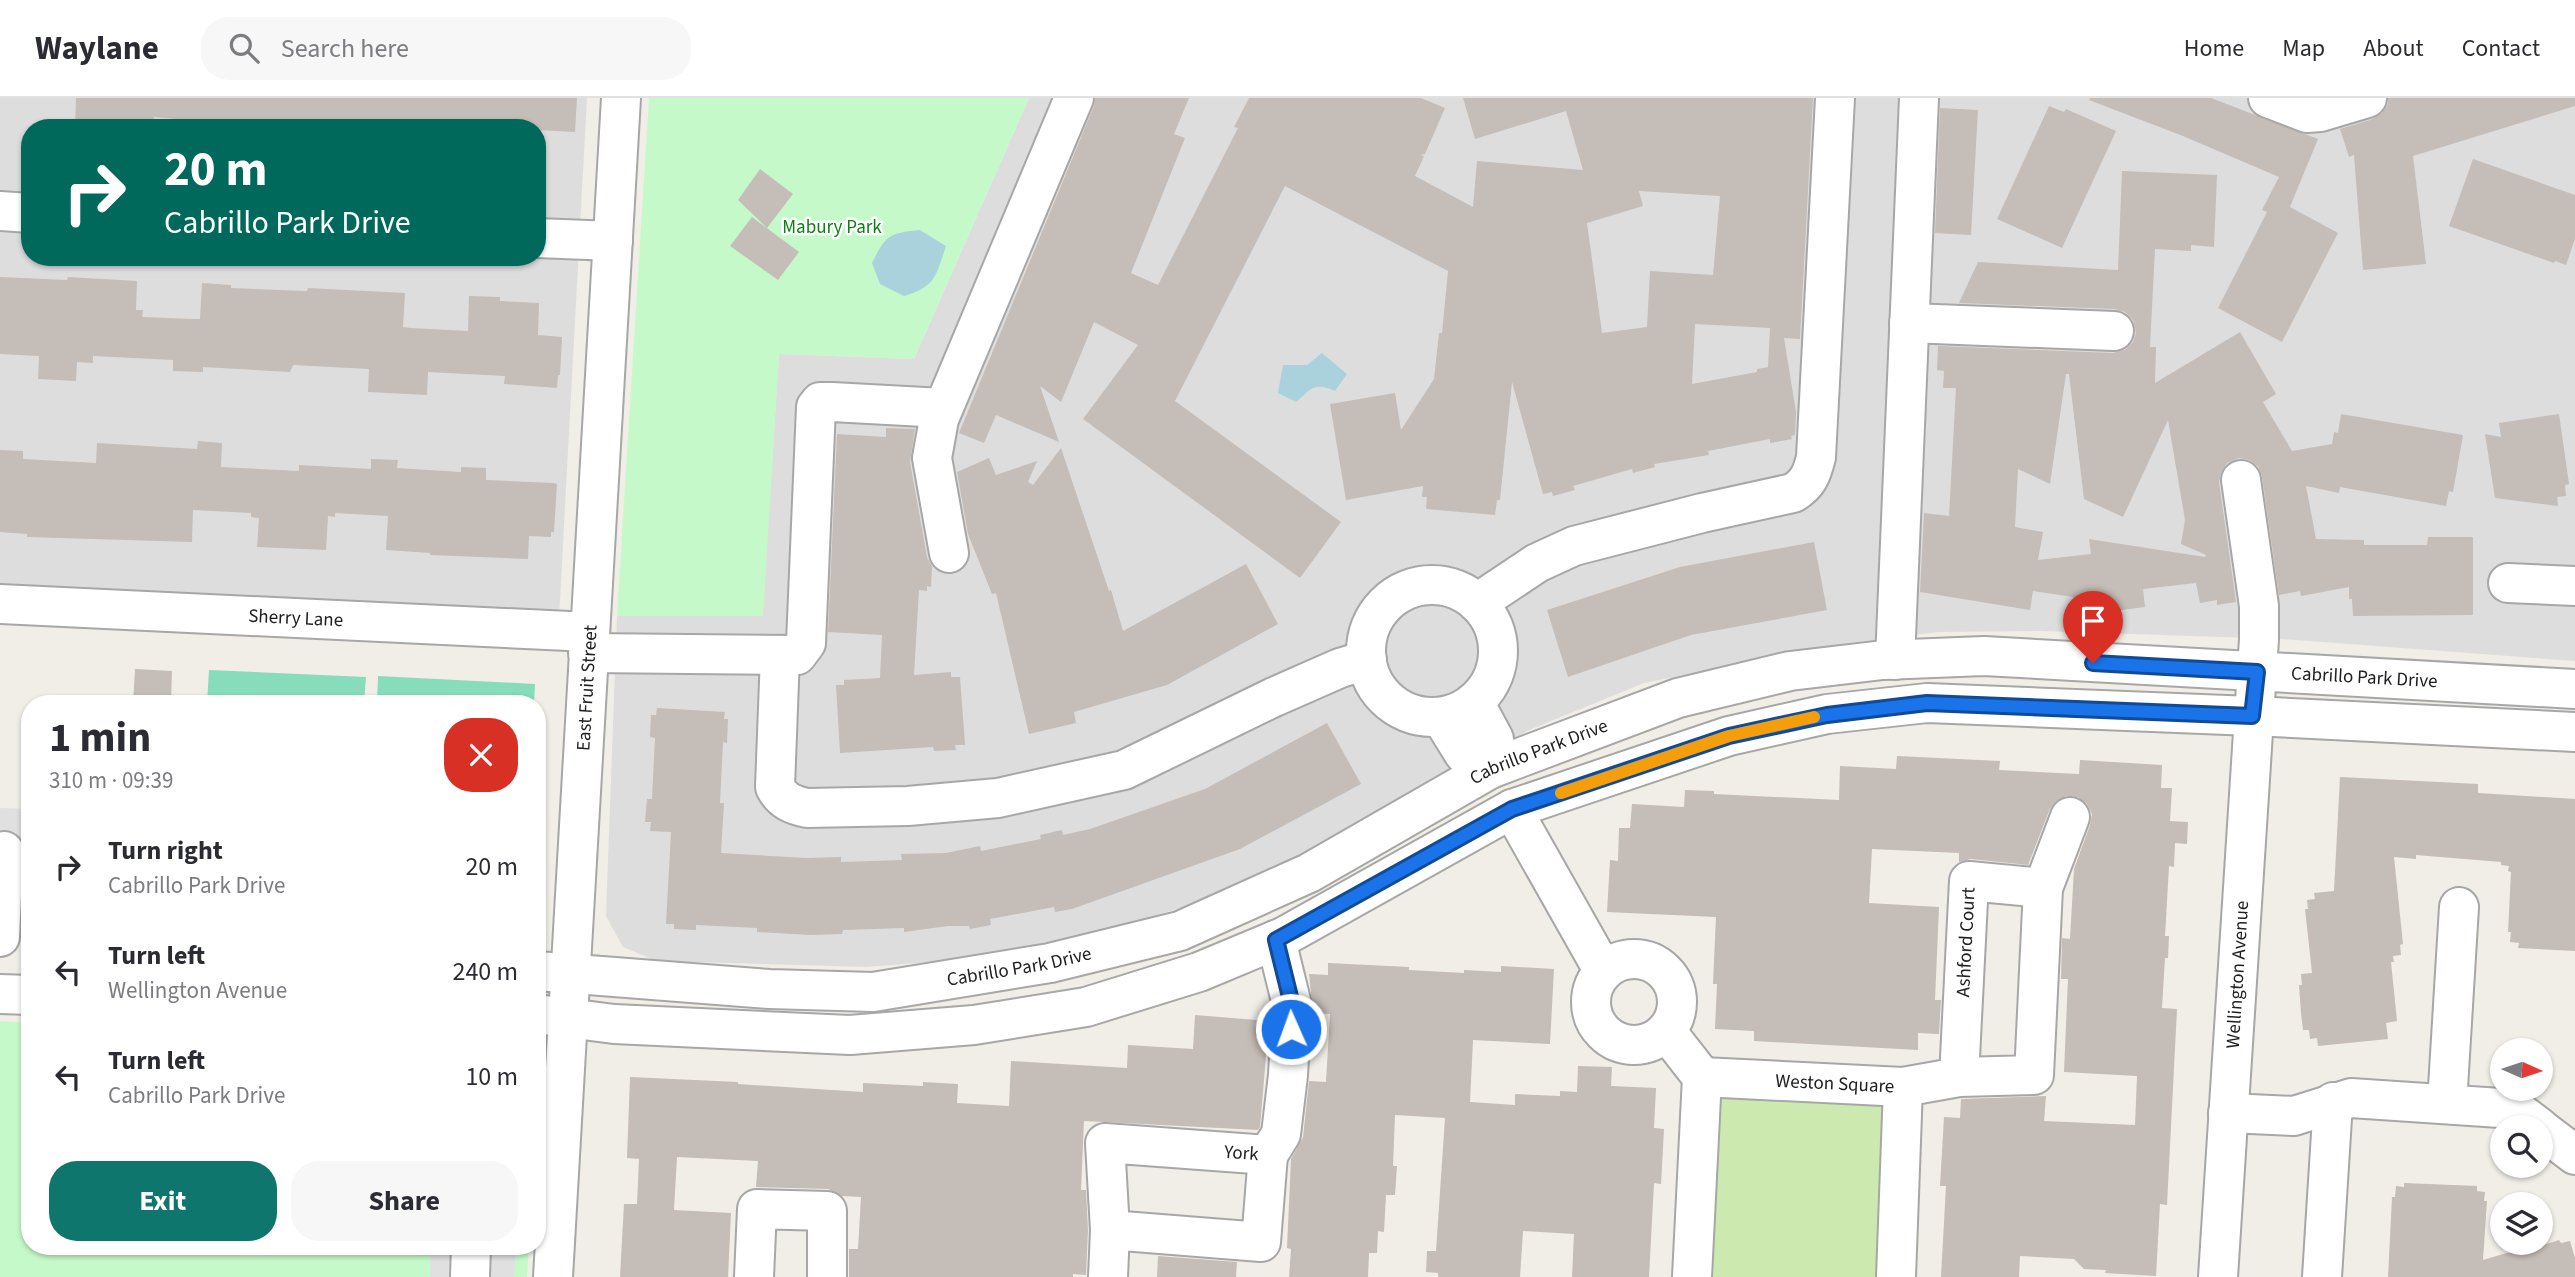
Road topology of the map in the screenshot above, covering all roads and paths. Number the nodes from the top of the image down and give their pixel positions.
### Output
1 (621, 98) edge
2 (1074, 98) edge
3 (1835, 98) edge
4 (1919, 98) edge
5 (2268, 98) edge
6 (2367, 98) edge
7 (0, 211) edge
8 (21, 212) edge
9 (546, 238) edge
10 (613, 241) junction
11 (1909, 323) junction
12 (2114, 331) dead end
13 (943, 408) junction
14 (2241, 480) dead end
15 (949, 553) dead end
16 (2508, 583) dead end
17 (2575, 586) edge
18 (1478, 603) junction
19 (0, 604) edge
20 (589, 643) junction
21 (780, 655) junction
22 (1367, 660) junction
23 (1895, 660) junction
24 (2257, 672) junction
25 (2575, 689) edge
26 (1458, 709) junction
27 (2252, 716) junction
28 (2575, 732) edge
29 (1490, 769) junction
30 (1512, 809) junction
31 (2070, 817) dead end
32 (5, 851) dead end
33 (2043, 888) junction
34 (2459, 908) dead end
35 (0, 939) edge
36 (1276, 940) junction
37 (21, 942) edge
38 (1603, 970) junction
39 (554, 972) edge
40 (0, 994) edge
41 (21, 995) edge
42 (553, 1016) edge
43 (1665, 1031) junction
44 (1702, 1077) junction
45 (1959, 1077) junction
46 (1903, 1087) junction
47 (2333, 1102) junction
48 (2447, 1104) junction
49 (2228, 1113) junction
50 (2523, 1115) edge
51 (2553, 1138) edge
52 (1268, 1155) junction
53 (2575, 1155) edge
54 (1110, 1230) junction
55 (471, 1255) edge
56 (470, 1277) edge
57 (552, 1277) edge
58 (754, 1277) edge
59 (827, 1277) edge
60 (1108, 1277) edge
61 (1692, 1277) edge
62 (1896, 1277) edge
63 (2218, 1277) edge
64 (2322, 1277) edge

1 - 10 street, East Fruit Street
2 - 13 street
3 - 18 street
4 - 11 street
5 - 6 street
7 - 8 street
9 - 10 street
10 - 20 street, East Fruit Street
11 - 12 street
11 - 23 street
13 - 15 street
13 - 21 street
14 - 24 street, Wellington Avenue
16 - 17 street
18 - 22 street
18 - 26 street
19 - 20 street, Sherry Lane
20 - 21 street, Sherry Lane
20 - 39 street, East Fruit Street
21 - 22 street
22 - 26 street
23 - 24 street, Cabrillo Park Drive
23 - 29 street, Cabrillo Park Drive
24 - 25 street, Cabrillo Park Drive
24 - 27 street, Wellington Avenue
26 - 29 street
27 - 28 street
27 - 30 street
27 - 49 street, Wellington Avenue
29 - 39 street, Cabrillo Park Drive
30 - 36 street
30 - 38 street
31 - 33 street
32 - 35 street
33 - 45 street
33 - 45 street, Ashford Court
34 - 48 street
35 - 37 street
36 - 42 street
36 - 52 street
38 - 43 street
38 - 43 street
39 - 42 street, East Fruit Street
40 - 41 street
42 - 57 street, East Fruit Street
43 - 44 street
44 - 46 street, Weston Square
44 - 61 street
45 - 46 street
46 - 62 street, Weston Square
47 - 48 street
47 - 49 street
47 - 64 street
48 - 50 street
49 - 63 street, Wellington Avenue
51 - 53 street
52 - 54 street, York
52 - 54 street, York
54 - 60 street, York
55 - 56 street
58 - 59 street

